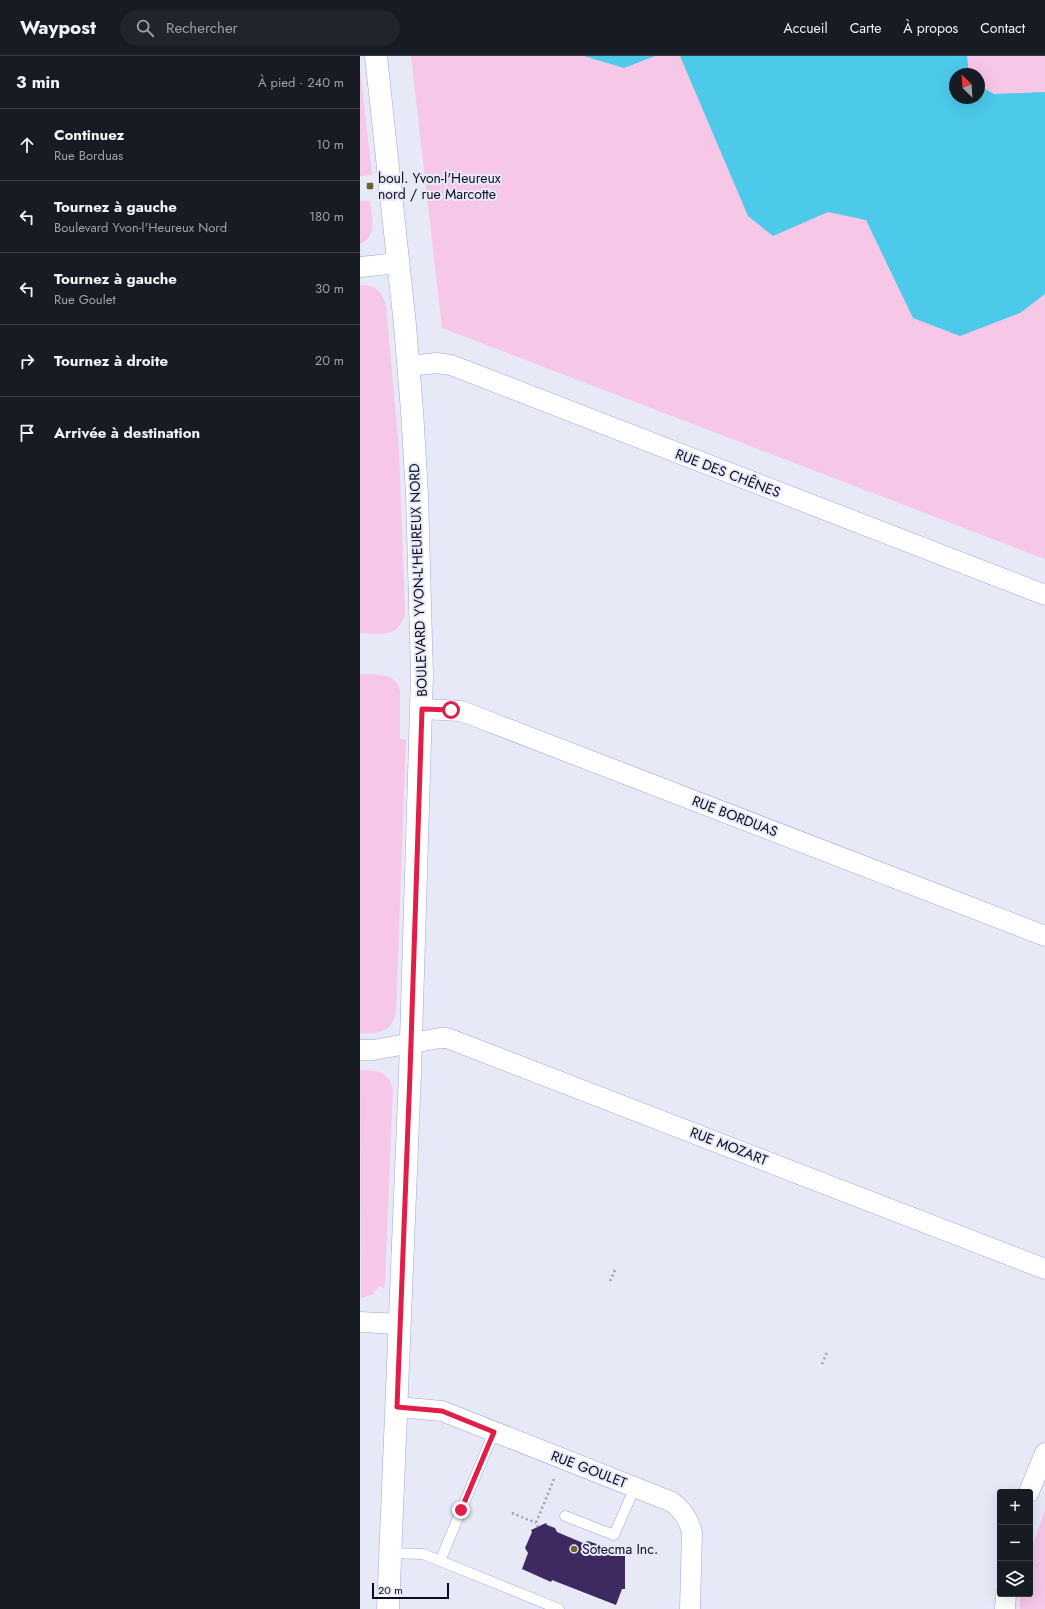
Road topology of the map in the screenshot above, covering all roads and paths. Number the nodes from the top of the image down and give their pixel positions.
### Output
1 (376, 56) edge
2 (398, 263) junction
3 (360, 267) edge
4 (409, 366) junction
5 (1045, 595) edge
6 (422, 709) junction
7 (1045, 936) edge
8 (410, 1043) junction
9 (360, 1050) edge
10 (616, 1268) dead end
11 (1045, 1269) edge
12 (610, 1282) dead end
13 (360, 1322) edge
14 (399, 1324) junction
15 (827, 1352) dead end
16 (822, 1364) dead end
17 (397, 1407) junction
18 (494, 1432) junction
19 (1045, 1453) edge
20 (555, 1477) dead end
21 (635, 1487) junction
22 (1030, 1489) edge
23 (512, 1513) dead end
24 (565, 1516) dead end
25 (536, 1523) junction
26 (538, 1527) dead end
27 (391, 1553) junction
28 (440, 1561) junction
29 (1006, 1597) edge
30 (388, 1609) edge
31 (559, 1609) edge
32 (690, 1609) edge
33 (1004, 1609) edge

1 - 2 street, BOULEVARD YVON-L'HEUREUX NORD
2 - 3 street
2 - 4 street, BOULEVARD YVON-L'HEUREUX NORD
4 - 5 street, RUE DES CHÊNES
4 - 6 street, BOULEVARD YVON-L'HEUREUX NORD
6 - 7 street, RUE BORDUAS
6 - 8 street, BOULEVARD YVON-L'HEUREUX NORD
8 - 9 street, RUE MOZART
8 - 11 street, RUE MOZART
8 - 14 street, BOULEVARD YVON-L'HEUREUX NORD
10 - 12 path
13 - 14 street
14 - 17 street, BOULEVARD YVON-L'HEUREUX NORD
15 - 16 path
17 - 18 street, RUE GOULET
17 - 27 street, BOULEVARD YVON-L'HEUREUX NORD
18 - 21 street, RUE GOULET
18 - 28 lane
19 - 22 street
20 - 25 path
21 - 24 lane
21 - 32 street, RUE GOULET
23 - 25 path
25 - 26 path
27 - 28 lane
27 - 30 street, BOULEVARD YVON-L'HEUREUX NORD
28 - 31 lane
29 - 33 street

